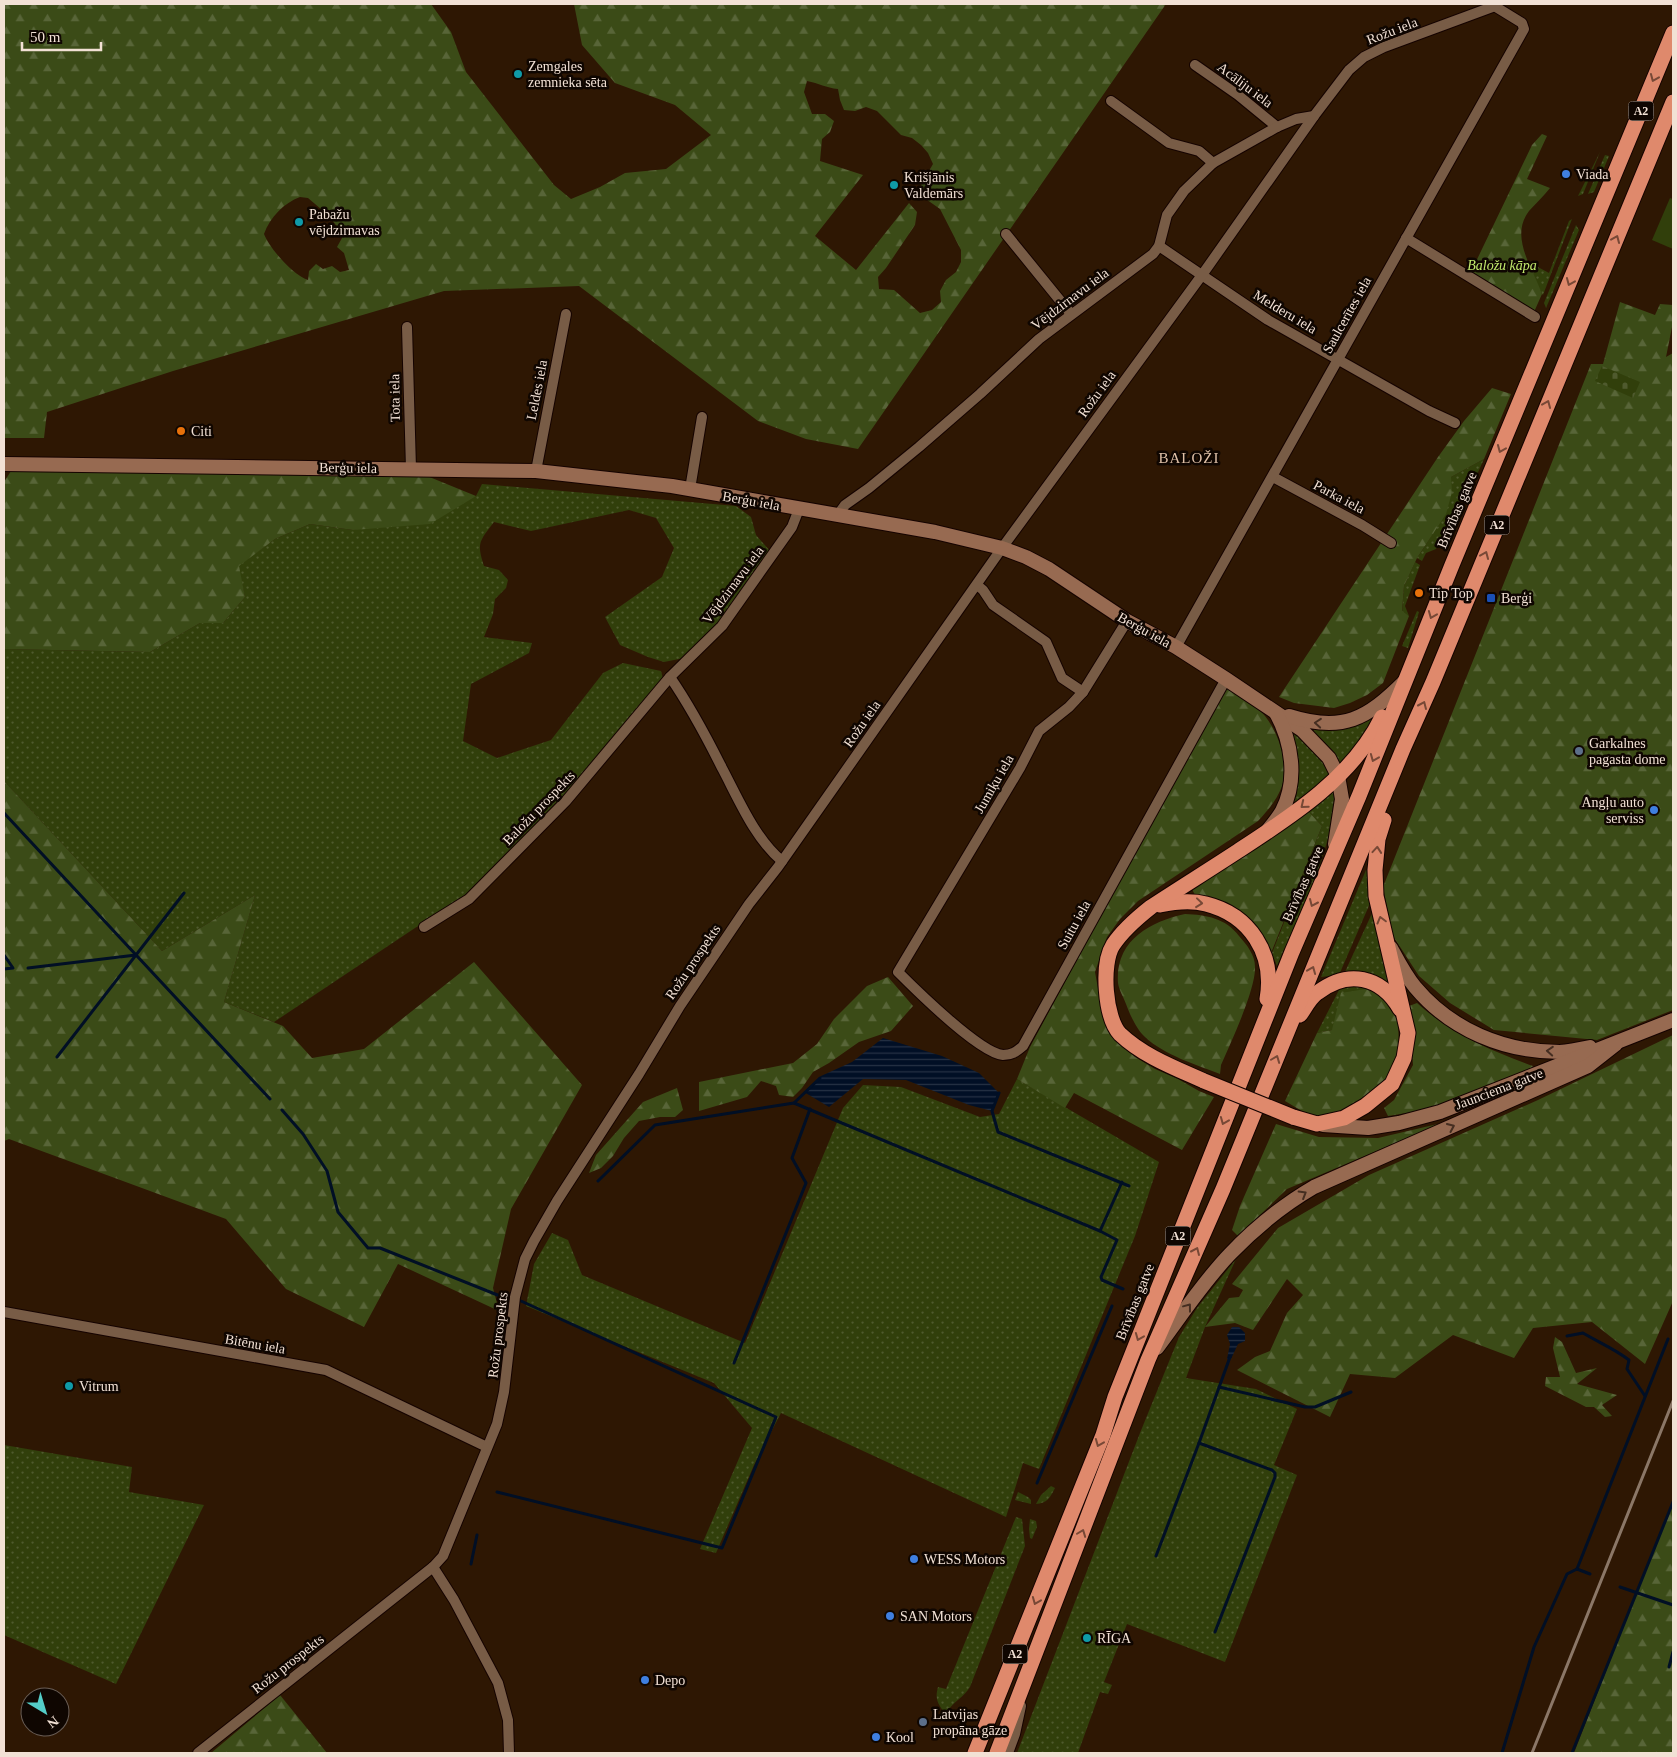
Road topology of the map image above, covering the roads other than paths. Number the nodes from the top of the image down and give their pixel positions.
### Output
1 (1493, 5) edge
2 (1673, 33) edge
3 (1195, 65) dead end
4 (1111, 101) dead end
5 (1673, 102) edge
6 (1314, 116) junction
7 (1277, 127) junction
8 (1212, 163) junction
9 (1006, 234) dead end
10 (1406, 238) junction
11 (1159, 246) junction
12 (1202, 275) junction
13 (566, 314) dead end
14 (1071, 314) junction
15 (1535, 317) dead end
16 (407, 327) dead end
17 (1338, 360) junction
18 (702, 417) dead end
19 (1455, 423) dead end
20 (4, 464) edge
21 (411, 469) junction
22 (536, 471) junction
23 (1273, 477) junction
24 (690, 490) junction
25 (799, 509) junction
26 (837, 516) junction
27 (1391, 543) dead end
28 (1002, 548) junction
29 (977, 585) junction
30 (1127, 621) junction
31 (1176, 648) junction
32 (670, 677) junction
33 (1226, 679) junction
34 (1406, 680) junction
35 (658, 691) joint
36 (1083, 692) junction
37 (1393, 693) junction
38 (1275, 712) junction
39 (1403, 749) junction
40 (1338, 776) junction
41 (1267, 832) junction
42 (1332, 859) junction
43 (780, 864) junction
44 (1151, 907) junction
45 (424, 927) dead end
46 (1388, 943) junction
47 (898, 972) joint
48 (1405, 1017) junction
49 (1673, 1020) edge
50 (1287, 1031) junction
51 (1616, 1044) junction
52 (1242, 1075) junction
53 (1317, 1124) junction
54 (4, 1312) edge
55 (1148, 1360) junction
56 (487, 1447) junction
57 (433, 1567) junction
58 (1027, 1678) junction
59 (198, 1753) edge
60 (509, 1753) edge
61 (975, 1753) edge
62 (997, 1753) edge
63 (1008, 1753) edge

1 - 6 street, Rožu iela
1 - 10 street, Saulcerītes iela
2 -> 34 highway, Brīvības gatve / A2
3 - 7 street, Acāliju iela
4 - 8 street
39 -> 5 highway, A2
6 - 7 street
6 - 12 street, Rožu iela
7 - 8 street
8 - 11 street
9 - 14 street
10 - 15 street
10 - 17 street, Saulcerītes iela
11 - 12 street, Melderu iela
11 - 14 street, Vējdzirnavu iela
12 - 17 street, Melderu iela
12 - 28 street, Rožu iela
13 - 22 street, Leldes iela
14 - 26 street, Vējdzirnavu iela
16 - 21 street, Tota iela
17 - 19 street, Melderu iela
17 - 23 street, Saulcerītes iela
18 - 24 street
20 - 21 main road, Berģu iela
21 - 22 main road, Berģu iela
22 - 24 main road, Berģu iela
23 - 27 street, Parka iela
23 - 31 street, Saulcerītes iela
24 - 25 main road, Berģu iela
25 - 26 main road, Berģu iela
25 - 32 street, Vējdzirnavu iela
26 - 28 main road, Berģu iela
28 - 29 street, Rožu iela
28 - 30 main road, Berģu iela
29 - 36 street
29 - 43 street, Rožu iela
30 - 31 main road, Berģu iela
30 - 36 street, Jumiķu iela
31 - 33 main road, Berģu iela
32 - 35 street, Vējdzirnavu iela
32 - 43 street
33 - 38 main road, Berģu iela
33 - 47 street, Suitu iela
34 - 37 main road
34 -> 42 highway, Brīvības gatve / A2
35 - 45 street, Baložu prospekts
36 - 47 street, Jumiķu iela
37 -> 38 main road
37 - 40 highway
38 - 40 main road, Berģu iela
38 - 41 main road
46 -> 39 highway
50 -> 39 highway, A2
40 -> 41 highway
40 - 42 main road, Berģu iela
41 - 44 highway
42 -> 52 highway, Brīvības gatve / A2
43 - 56 street, Rožu prospekts
44 -> 52 highway
44 - 53 highway, bridge
46 - 48 highway
51 -> 46 main road
48 - 50 highway
48 - 53 highway
49 - 51 main road, Jaunciema gatve
55 -> 50 highway, A2
51 - 53 main road, Jaunciema gatve
55 -> 51 main road
52 -> 61 highway, Brīvības gatve / A2
54 - 56 street, Bitēnu iela
58 -> 55 highway, A2
56 - 57 street, Rožu prospekts
57 - 59 street, Rožu prospekts
57 - 60 street
58 - 62 highway, A2
58 - 63 street

